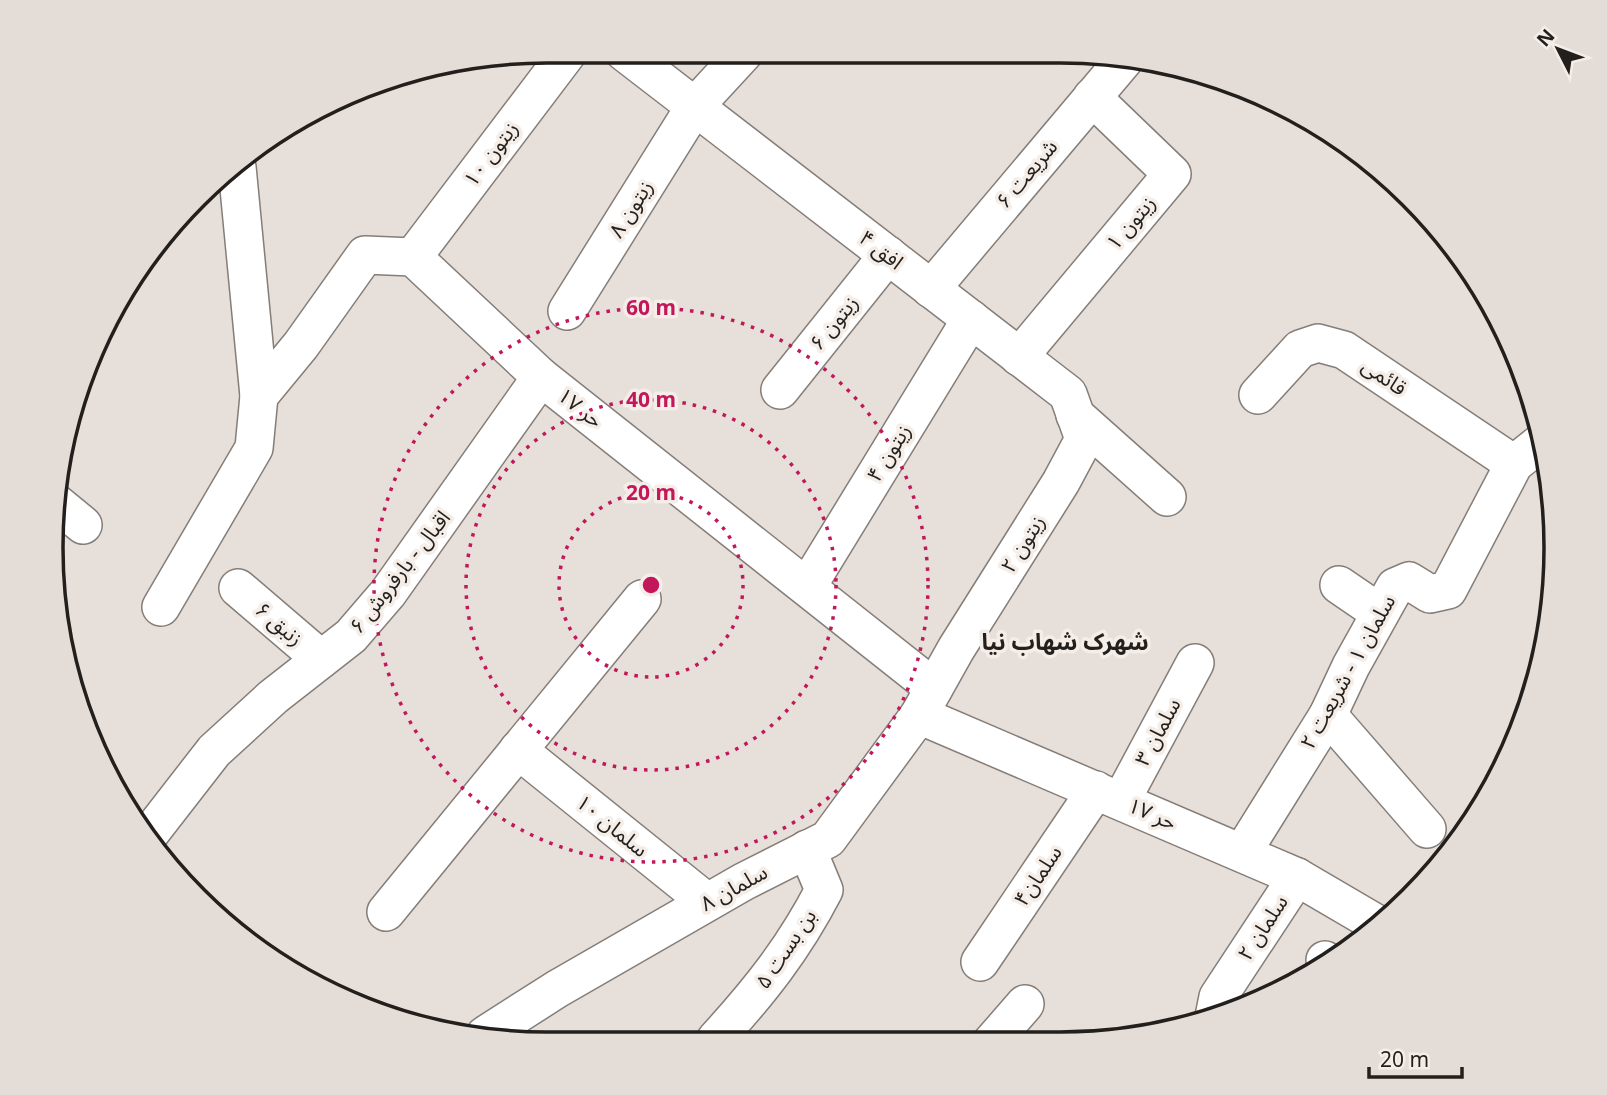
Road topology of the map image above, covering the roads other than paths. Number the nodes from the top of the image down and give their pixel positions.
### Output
1 (560, 63) edge
2 (638, 63) edge
3 (735, 63) edge
4 (1118, 67) edge
5 (1092, 97) junction
6 (695, 106) junction
7 (238, 175) edge
8 (888, 255) junction
9 (412, 257) junction
10 (931, 289) junction
11 (567, 311) dead end
12 (971, 320) junction
13 (1019, 356) junction
14 (541, 377) junction
15 (780, 390) dead end
16 (1258, 395) dead end
17 (259, 396) junction
18 (1071, 404) junction
19 (1534, 448) edge
20 (1514, 464) junction
21 (1167, 497) dead end
22 (65, 510) edge
23 (83, 525) dead end
24 (1339, 585) dead end
25 (807, 587) junction
26 (237, 588) dead end
27 (642, 599) dead end
28 (161, 607) dead end
29 (1380, 613) junction
30 (321, 659) junction
31 (1195, 663) dead end
32 (927, 701) junction
33 (1328, 715) junction
34 (518, 750) junction
35 (1108, 796) junction
36 (154, 829) edge
37 (1427, 830) dead end
38 (807, 849) junction
39 (1242, 853) junction
40 (1297, 877) junction
41 (707, 902) junction
42 (386, 912) dead end
43 (1370, 920) edge
44 (979, 962) dead end
45 (1025, 1004) dead end
46 (1216, 1006) edge
47 (494, 1029) edge
48 (722, 1032) edge
49 (1001, 1032) edge

1 - 9 street, زیتون ۱۰
2 - 6 street, افق ۴
3 - 6 street, زیتون ۸
4 - 5 street, شریعت ۶
5 - 10 street, شریعت ۶
5 - 13 street, زیتون ۱
6 - 8 street, افق ۴
6 - 11 street, زیتون ۸
7 - 17 street
8 - 10 street, افق ۴
8 - 15 street, زیتون ۶
9 - 14 street, حر ۱۷
9 - 17 street
10 - 12 street, افق ۴
12 - 13 street, افق ۴
12 - 25 street, زیتون ۴
13 - 18 street, افق ۴
14 - 25 street, حر ۱۷
14 - 30 street, اقبال - بارفروش ۶
16 - 20 street, قائمی
17 - 28 street
18 - 21 street, افق ۴
18 - 32 street, زیتون ۲
19 - 20 street, سلمان ۱ - شریعت ۲
20 - 29 street, سلمان ۱ - شریعت ۲
22 - 23 street
24 - 29 street
25 - 32 street, حر ۱۷
26 - 30 street, زنبق ۶
27 - 34 street
29 - 33 street, سلمان ۱ - شریعت ۲
30 - 36 street, اقبال - بارفروش ۶
31 - 35 street, سلمان ۳
32 - 35 street, حر ۱۷
32 - 38 street, سلمان ۸
33 - 37 street
33 - 39 street, سلمان ۱ - شریعت ۲
34 - 41 street, سلمان ۱۰
34 - 42 street
35 - 39 street, حر ۱۷
35 - 44 street, سلمان۴
38 - 41 street, سلمان ۸
38 - 48 street, بن بست ۵
39 - 40 street, حر ۱۷
40 - 43 street, حر ۱۷
40 - 46 street, سلمان ۲
41 - 47 street, سلمان ۸
45 - 49 street

